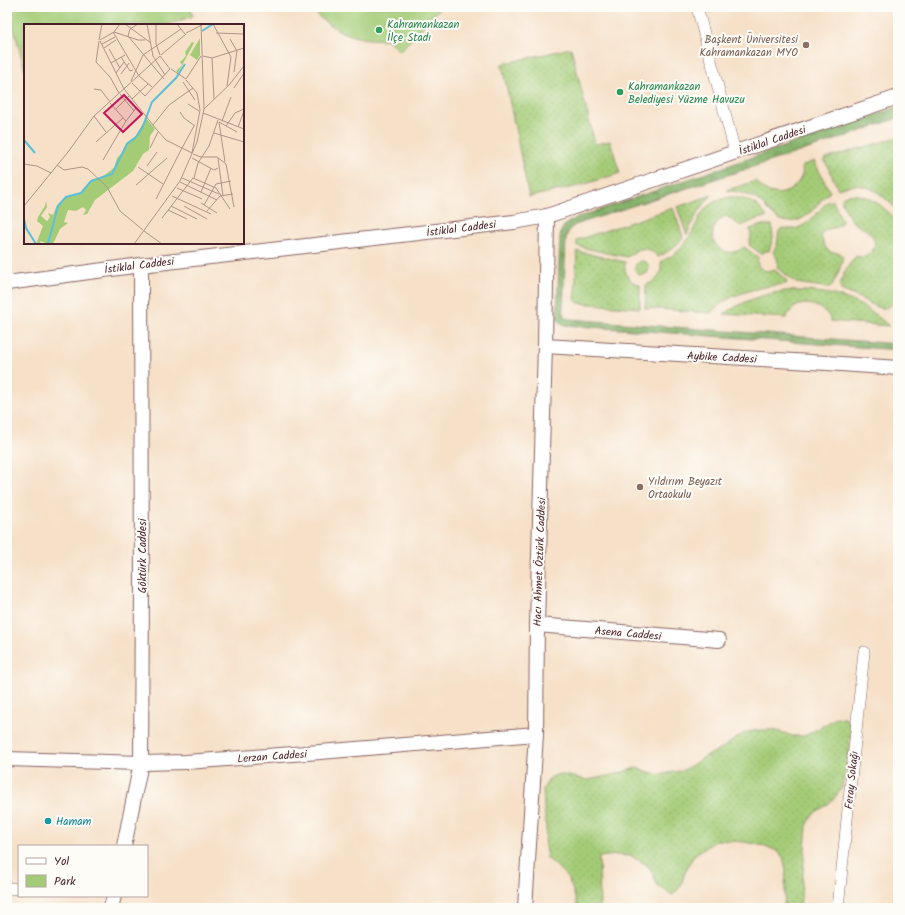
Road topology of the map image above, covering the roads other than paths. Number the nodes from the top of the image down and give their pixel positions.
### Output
1 (697, 7) edge
2 (898, 97) edge
3 (735, 152) junction
4 (548, 216) junction
5 (141, 265) junction
6 (7, 283) edge
7 (545, 346) junction
8 (898, 368) edge
9 (537, 625) junction
10 (719, 640) dead end
11 (864, 652) dead end
12 (536, 734) junction
13 (7, 759) edge
14 (141, 763) junction
15 (124, 845) edge
16 (7, 888) edge
17 (18, 889) edge
18 (114, 897) edge
19 (111, 908) edge
20 (525, 908) edge
21 (838, 908) edge

1 - 3 street
2 - 3 street, İstiklal Caddesi
3 - 4 street, İstiklal Caddesi
4 - 5 street, İstiklal Caddesi
4 - 7 street, Hacı Ahmet Öztürk Caddesi
5 - 6 street, İstiklal Caddesi
5 - 14 street, Göktürk Caddesi
7 - 8 street, Aybike Caddesi
7 - 9 street, Hacı Ahmet Öztürk Caddesi
9 - 10 street, Asena Caddesi
9 - 12 street, Hacı Ahmet Öztürk Caddesi
11 - 21 street, Feray Sokağı
12 - 14 street, Lerzan Caddesi
12 - 20 street, Hacı Ahmet Öztürk Caddesi
13 - 14 street, Lerzan Caddesi
14 - 15 street, Göktürk Caddesi
16 - 17 street
18 - 19 street

